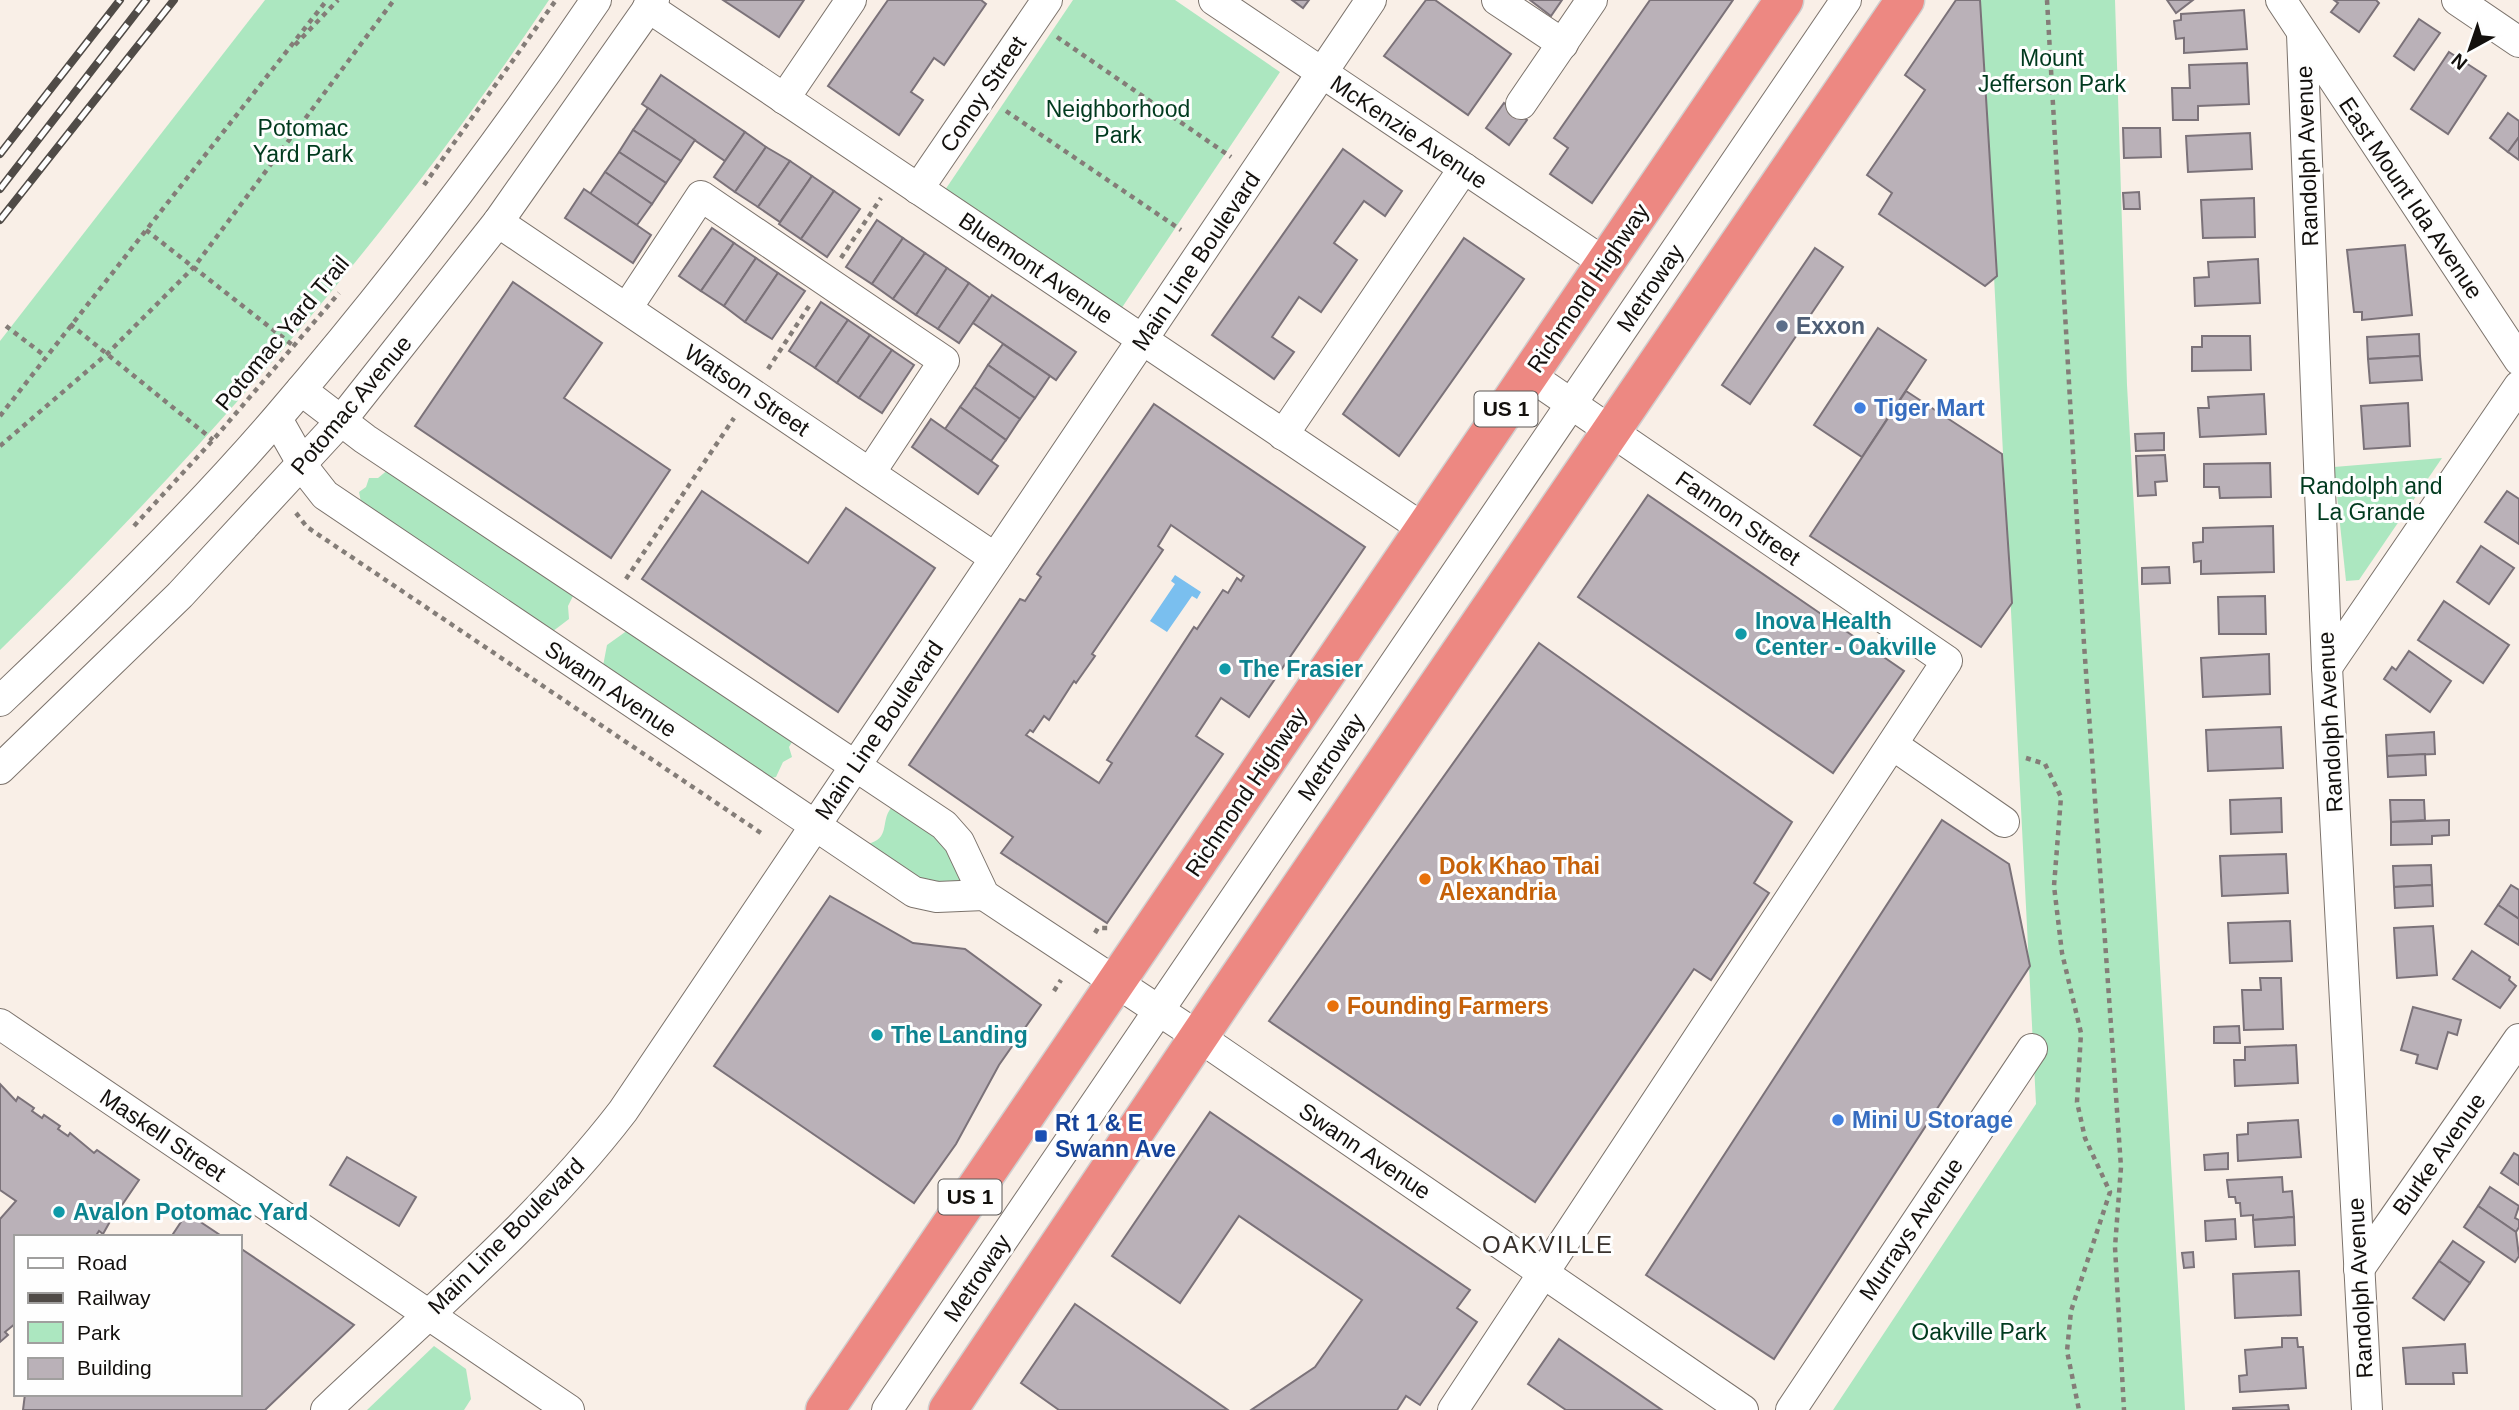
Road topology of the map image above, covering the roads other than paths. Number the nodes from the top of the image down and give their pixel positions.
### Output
1 (596, 0) edge
2 (850, 0) edge
3 (1214, 0) edge
4 (1371, 0) edge
5 (1497, 0) edge
6 (1592, 0) edge
7 (1784, 0) edge
8 (1846, 0) edge
9 (1905, 0) edge
10 (2281, 0) edge
11 (2457, 0) edge
12 (651, 4) edge
13 (1040, 10) edge
14 (2302, 34) junction
15 (2519, 42) edge
16 (1563, 44) junction
17 (1322, 73) junction
18 (784, 99) junction
19 (1521, 104) dead end
20 (1464, 168) junction
21 (918, 189) junction
22 (498, 222) junction
23 (1605, 263) junction
24 (627, 308) junction
25 (1143, 340) junction
26 (2519, 360) edge
27 (1529, 375) junction
28 (2519, 386) edge
29 (301, 390) junction
30 (1571, 404) junction
31 (277, 419) junction
32 (340, 422) junction
33 (1613, 432) junction
34 (1283, 435) junction
35 (303, 464) junction
36 (870, 473) junction
37 (1424, 529) junction
38 (995, 558) junction
39 (2327, 667) junction
40 (0, 701) edge
41 (1893, 744) junction
42 (854, 766) junction
43 (0, 769) edge
44 (2004, 822) dead end
45 (815, 826) junction
46 (984, 895) junction
47 (1115, 983) junction
48 (1159, 1011) junction
49 (0, 1024) edge
50 (1199, 1037) junction
51 (2519, 1039) edge
52 (2032, 1049) dead end
53 (2359, 1269) junction
54 (1543, 1273) junction
55 (427, 1314) junction
56 (958, 1407) edge
57 (326, 1410) edge
58 (569, 1410) edge
59 (825, 1410) edge
60 (887, 1410) edge
61 (1453, 1410) edge
62 (1743, 1410) edge
63 (1791, 1410) edge
64 (2367, 1410) edge

1 - 29 street, Potomac Avenue
2 - 18 street
3 - 17 street, McKenzie Avenue
4 - 17 street, Main Line Boulevard
5 - 16 street
6 - 16 street
7 - 23 highway, Richmond Highway / US 1
8 - 30 street, Metroway
9 - 33 highway
10 - 14 street, East Mount Ida Avenue
11 - 15 street
12 - 18 street, Bluemont Avenue
12 - 22 street, Potomac Avenue
13 - 21 street, Conoy Street
14 - 26 street, East Mount Ida Avenue
14 - 39 street, Randolph Avenue
16 - 19 street
17 - 20 street, McKenzie Avenue
17 - 25 street, Main Line Boulevard
18 - 21 street, Bluemont Avenue
20 - 23 street, McKenzie Avenue
20 - 34 street
21 - 25 street, Bluemont Avenue
22 - 24 street, Watson Street
22 - 32 street, Potomac Avenue
23 - 27 highway, Richmond Highway / US 1
24 - 36 street, Watson Street
24 - 36 street
25 - 34 street, Bluemont Avenue
25 - 38 street, Main Line Boulevard
27 - 30 street, Fannon Street
27 - 37 highway, Richmond Highway / US 1
28 - 39 street
29 - 31 street, Potomac Avenue
29 - 32 street, Swann Avenue
30 - 33 street, Fannon Street
30 - 48 street, Metroway
31 - 35 street, Swann Avenue
31 - 40 street, Potomac Avenue
32 - 35 street, Potomac Avenue
32 - 42 street, Swann Avenue
33 - 41 street, Fannon Street
33 - 50 highway
34 - 37 street, Bluemont Avenue
35 - 43 street, Potomac Avenue
35 - 45 street, Swann Avenue
36 - 38 street, Watson Street
37 - 47 highway, Richmond Highway / US 1
38 - 42 street, Main Line Boulevard
39 - 53 street, Randolph Avenue
41 - 44 street
41 - 54 street
42 - 45 street, Main Line Boulevard
42 - 46 street, Swann Avenue
45 - 46 street, Swann Avenue
45 - 55 street, Main Line Boulevard
46 - 47 street, Swann Avenue
47 - 48 street, Swann Avenue
47 - 59 highway, Richmond Highway / US 1
48 - 50 street, Swann Avenue
48 - 60 street, Metroway
49 - 55 street, Maskell Street
50 - 54 street, Swann Avenue
50 - 56 highway
51 - 53 street, Burke Avenue
52 - 63 street, Murrays Avenue
53 - 64 street, Randolph Avenue
54 - 61 street
54 - 62 street, Swann Avenue
55 - 57 street, Main Line Boulevard
55 - 58 street, Maskell Street

